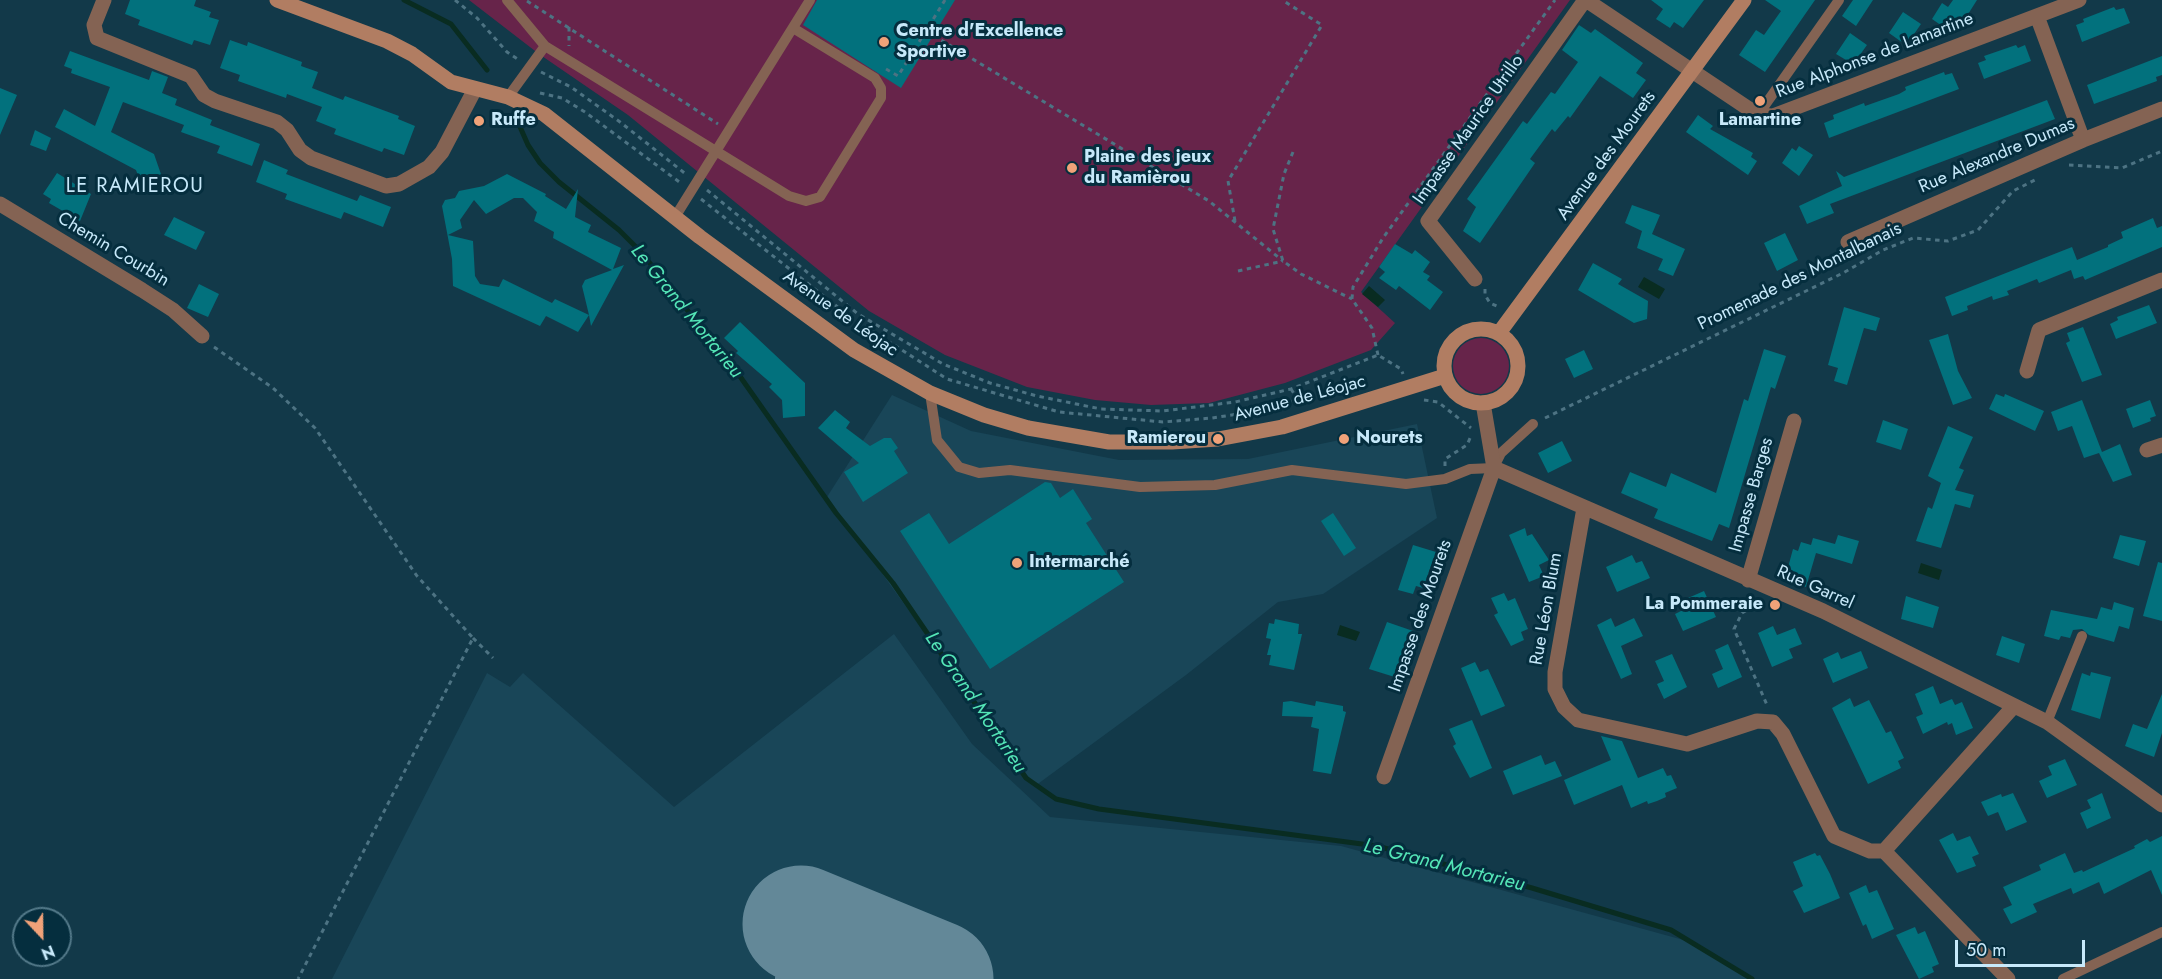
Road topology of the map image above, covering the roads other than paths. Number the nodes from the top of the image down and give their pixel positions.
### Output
1 (104, 0) edge
2 (277, 0) edge
3 (507, 0) edge
4 (810, 0) edge
5 (1585, 0) edge
6 (1744, 0) edge
7 (1839, 0) edge
8 (2079, 0) edge
9 (2037, 16) junction
10 (793, 28) junction
11 (545, 46) junction
12 (1694, 70) junction
13 (475, 89) junction
14 (512, 91) junction
15 (2162, 109) edge
16 (1758, 115) junction
17 (2083, 140) junction
18 (716, 151) junction
19 (0, 204) edge
20 (675, 217) junction
21 (1848, 242) dead end
22 (1475, 279) road end
23 (2162, 280) edge
24 (1499, 333) junction
25 (201, 336) road end
26 (2027, 371) dead end
27 (1445, 376) junction
28 (930, 393) junction
29 (1483, 403) junction
30 (1794, 421) dead end
31 (1533, 424) road end
32 (2162, 445) edge
33 (2147, 450) dead end
34 (1494, 466) junction
35 (1584, 508) junction
36 (1748, 580) junction
37 (2082, 636) dead end
38 (2014, 706) junction
39 (2047, 723) junction
40 (1384, 777) dead end
41 (2162, 805) edge
42 (1884, 851) junction
43 (2162, 932) edge
44 (2008, 979) edge
45 (2063, 979) edge

1 - 13 street
2 - 13 main road, Avenue de Léojac
3 - 11 lane
4 - 10 lane
5 - 12 street, Impasse Maurice Utrillo
5 - 22 street, Impasse Maurice Utrillo
6 - 12 main road, Avenue des Mourets
7 - 16 lane
8 - 9 street, Rue Alphonse de Lamartine
9 - 16 street, Rue Alphonse de Lamartine
9 - 17 street
10 - 18 lane
10 - 18 lane
11 - 14 lane
11 - 18 lane
12 - 16 street, Rue Alphonse de Lamartine
12 - 24 main road, Avenue des Mourets
13 - 14 main road, Avenue de Léojac
14 - 20 main road, Avenue de Léojac
15 - 17 street, Rue Alexandre Dumas
17 - 21 street, Rue Alexandre Dumas
18 - 20 lane
19 - 25 street, Chemin Courbin
20 - 28 main road, Avenue de Léojac
23 - 26 street
24 - 27 main road
24 - 29 main road
27 - 28 main road, Avenue de Léojac
27 - 29 main road
28 - 34 lane
29 - 34 street
30 - 36 street, Impasse Barges
31 - 34 lane
32 - 33 street
34 - 35 street, Rue Garrel
34 - 40 street, Impasse des Mourets
35 - 36 street, Rue Garrel
35 - 42 street, Rue Léon Blum
36 - 38 street, Rue Garrel
37 - 39 lane
38 - 39 street, Rue Garrel
38 - 42 street
39 - 41 street, Rue Garrel
42 - 44 street
43 - 45 lane

